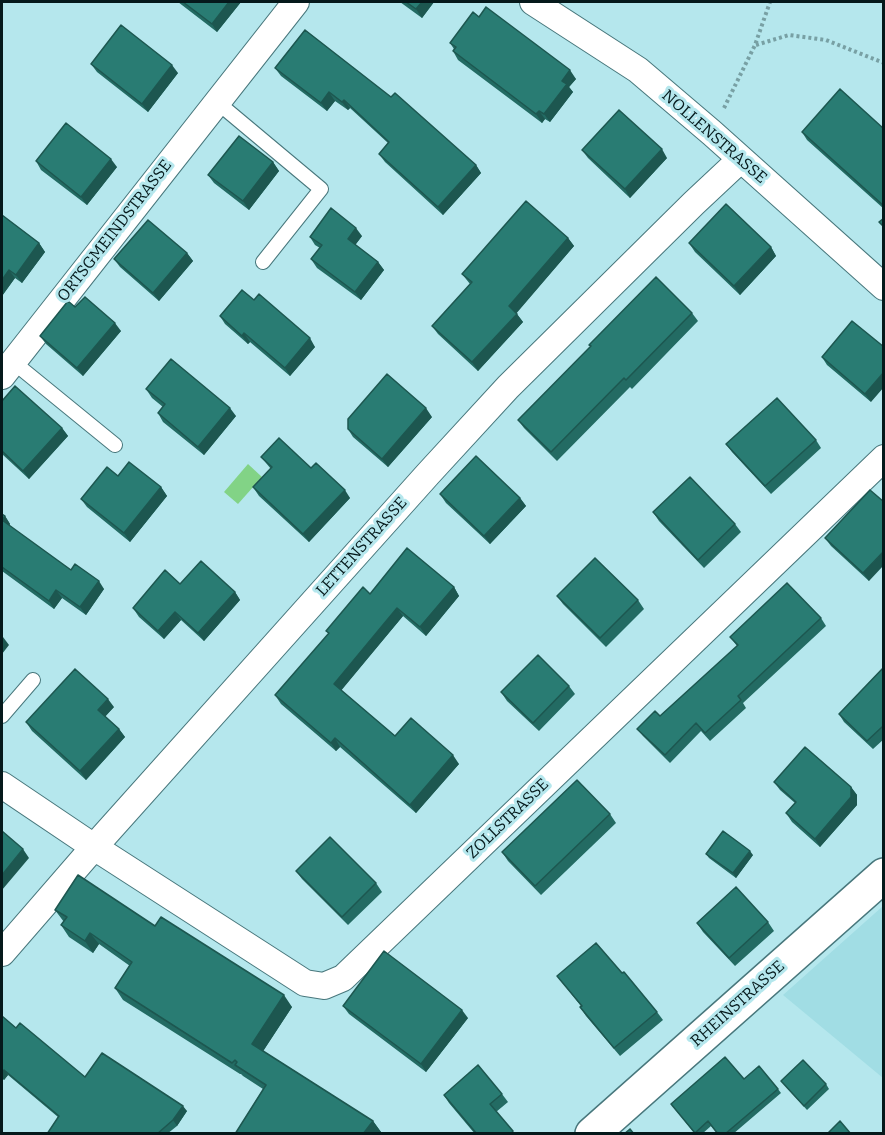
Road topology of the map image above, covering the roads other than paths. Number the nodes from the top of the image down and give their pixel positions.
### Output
1 (296, 2) edge
2 (533, 2) edge
3 (218, 102) junction
4 (741, 159) junction
5 (263, 262) dead end
6 (884, 287) edge
7 (7, 368) edge
8 (115, 445) dead end
9 (884, 458) edge
10 (33, 680) dead end
11 (2, 716) edge
12 (2, 785) edge
13 (94, 847) junction
14 (884, 875) edge
15 (2, 953) edge
16 (592, 1134) edge

1 - 3 street, ORTSGMEINDSTRASSE
2 - 4 street, NOLLENSTRASSE
3 - 5 lane
3 - 7 street, ORTSGMEINDSTRASSE
4 - 6 street, NOLLENSTRASSE
4 - 13 street, LETTENSTRASSE
7 - 8 lane, ORTSGMEINDSTRASSE
9 - 13 street, ZOLLSTRASSE
10 - 11 lane
12 - 13 street, ZOLLSTRASSE
13 - 15 street, LETTENSTRASSE
14 - 16 main road, RHEINSTRASSE

